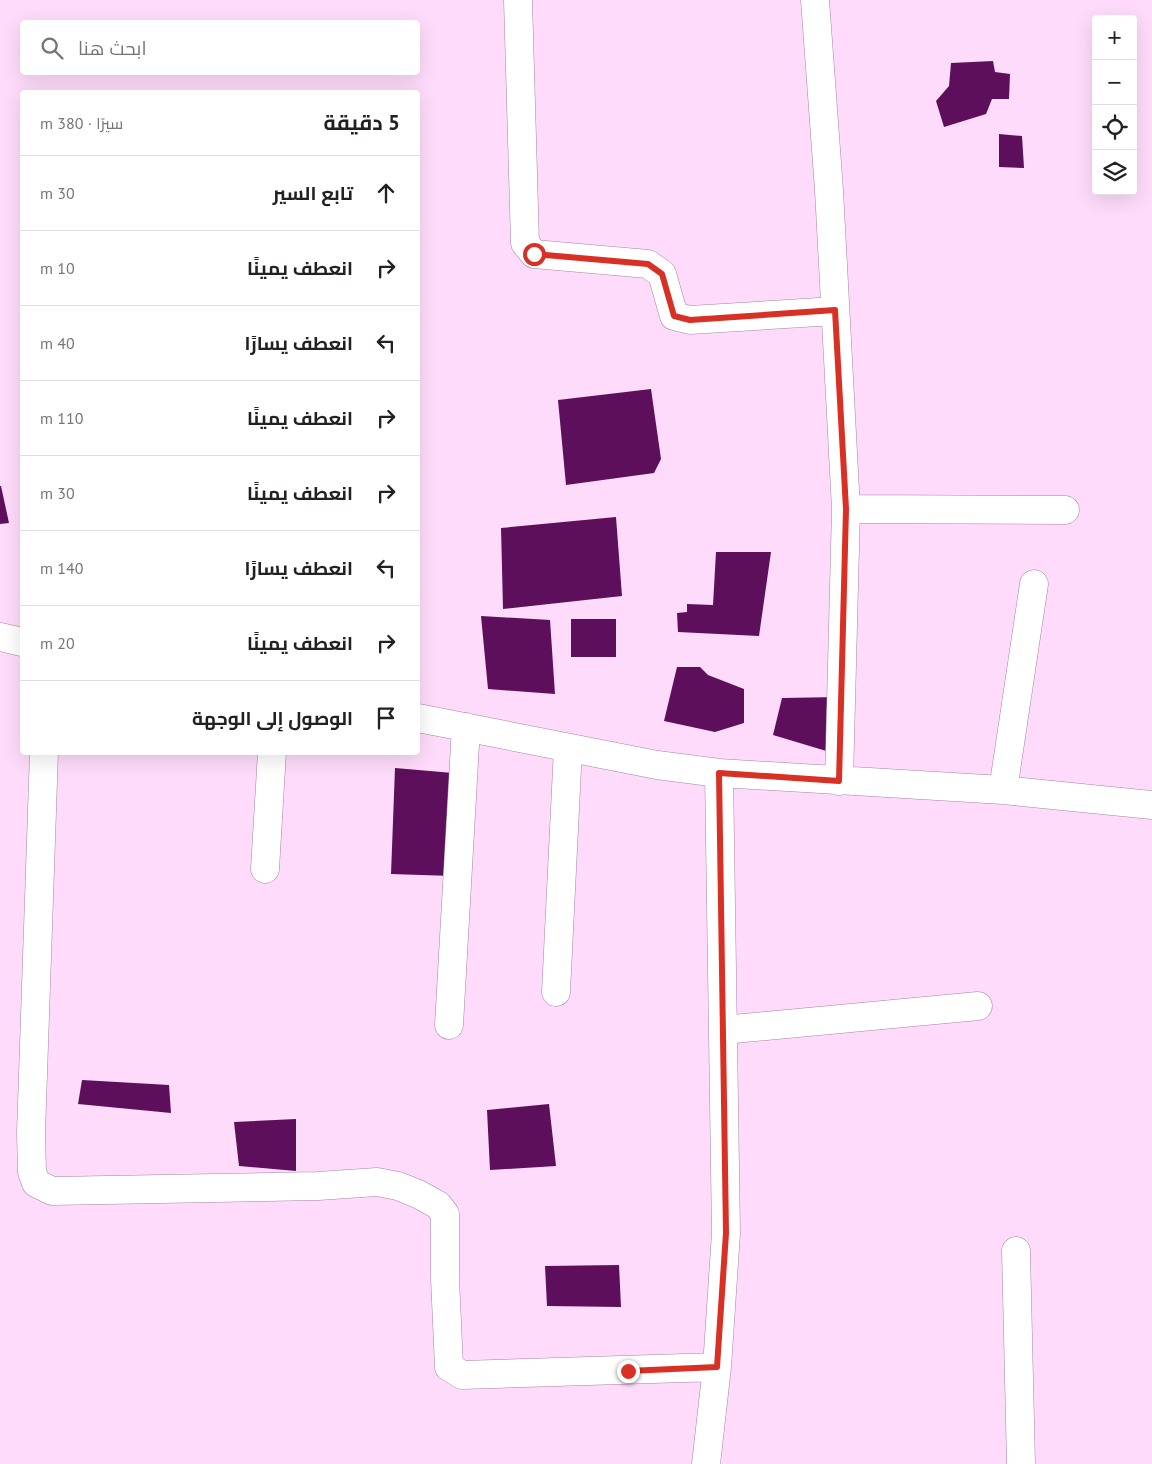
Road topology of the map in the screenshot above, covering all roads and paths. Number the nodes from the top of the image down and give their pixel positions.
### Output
1 (518, 0) edge
2 (815, 0) edge
3 (835, 310) junction
4 (846, 509) junction
5 (1065, 510) dead end
6 (1034, 584) dead end
7 (0, 638) edge
8 (20, 642) edge
9 (420, 718) edge
10 (466, 727) junction
11 (568, 748) junction
12 (44, 755) edge
13 (272, 755) edge
14 (719, 773) junction
15 (839, 781) junction
16 (1003, 790) junction
17 (1152, 805) edge
18 (265, 869) dead end
19 (556, 992) dead end
20 (978, 1006) dead end
21 (450, 1025) dead end
22 (723, 1030) junction
23 (1016, 1251) dead end
24 (717, 1367) junction
25 (706, 1464) edge
26 (1021, 1464) edge

1 - 3 street
2 - 3 street
3 - 4 street
4 - 5 street
4 - 15 street
6 - 16 street
7 - 8 street
9 - 10 street
10 - 11 street
10 - 21 street
11 - 14 street
11 - 19 street
12 - 24 street
13 - 18 street
14 - 15 street
14 - 22 street
15 - 16 street
16 - 17 street
20 - 22 street
22 - 24 street
23 - 26 street
24 - 25 street

